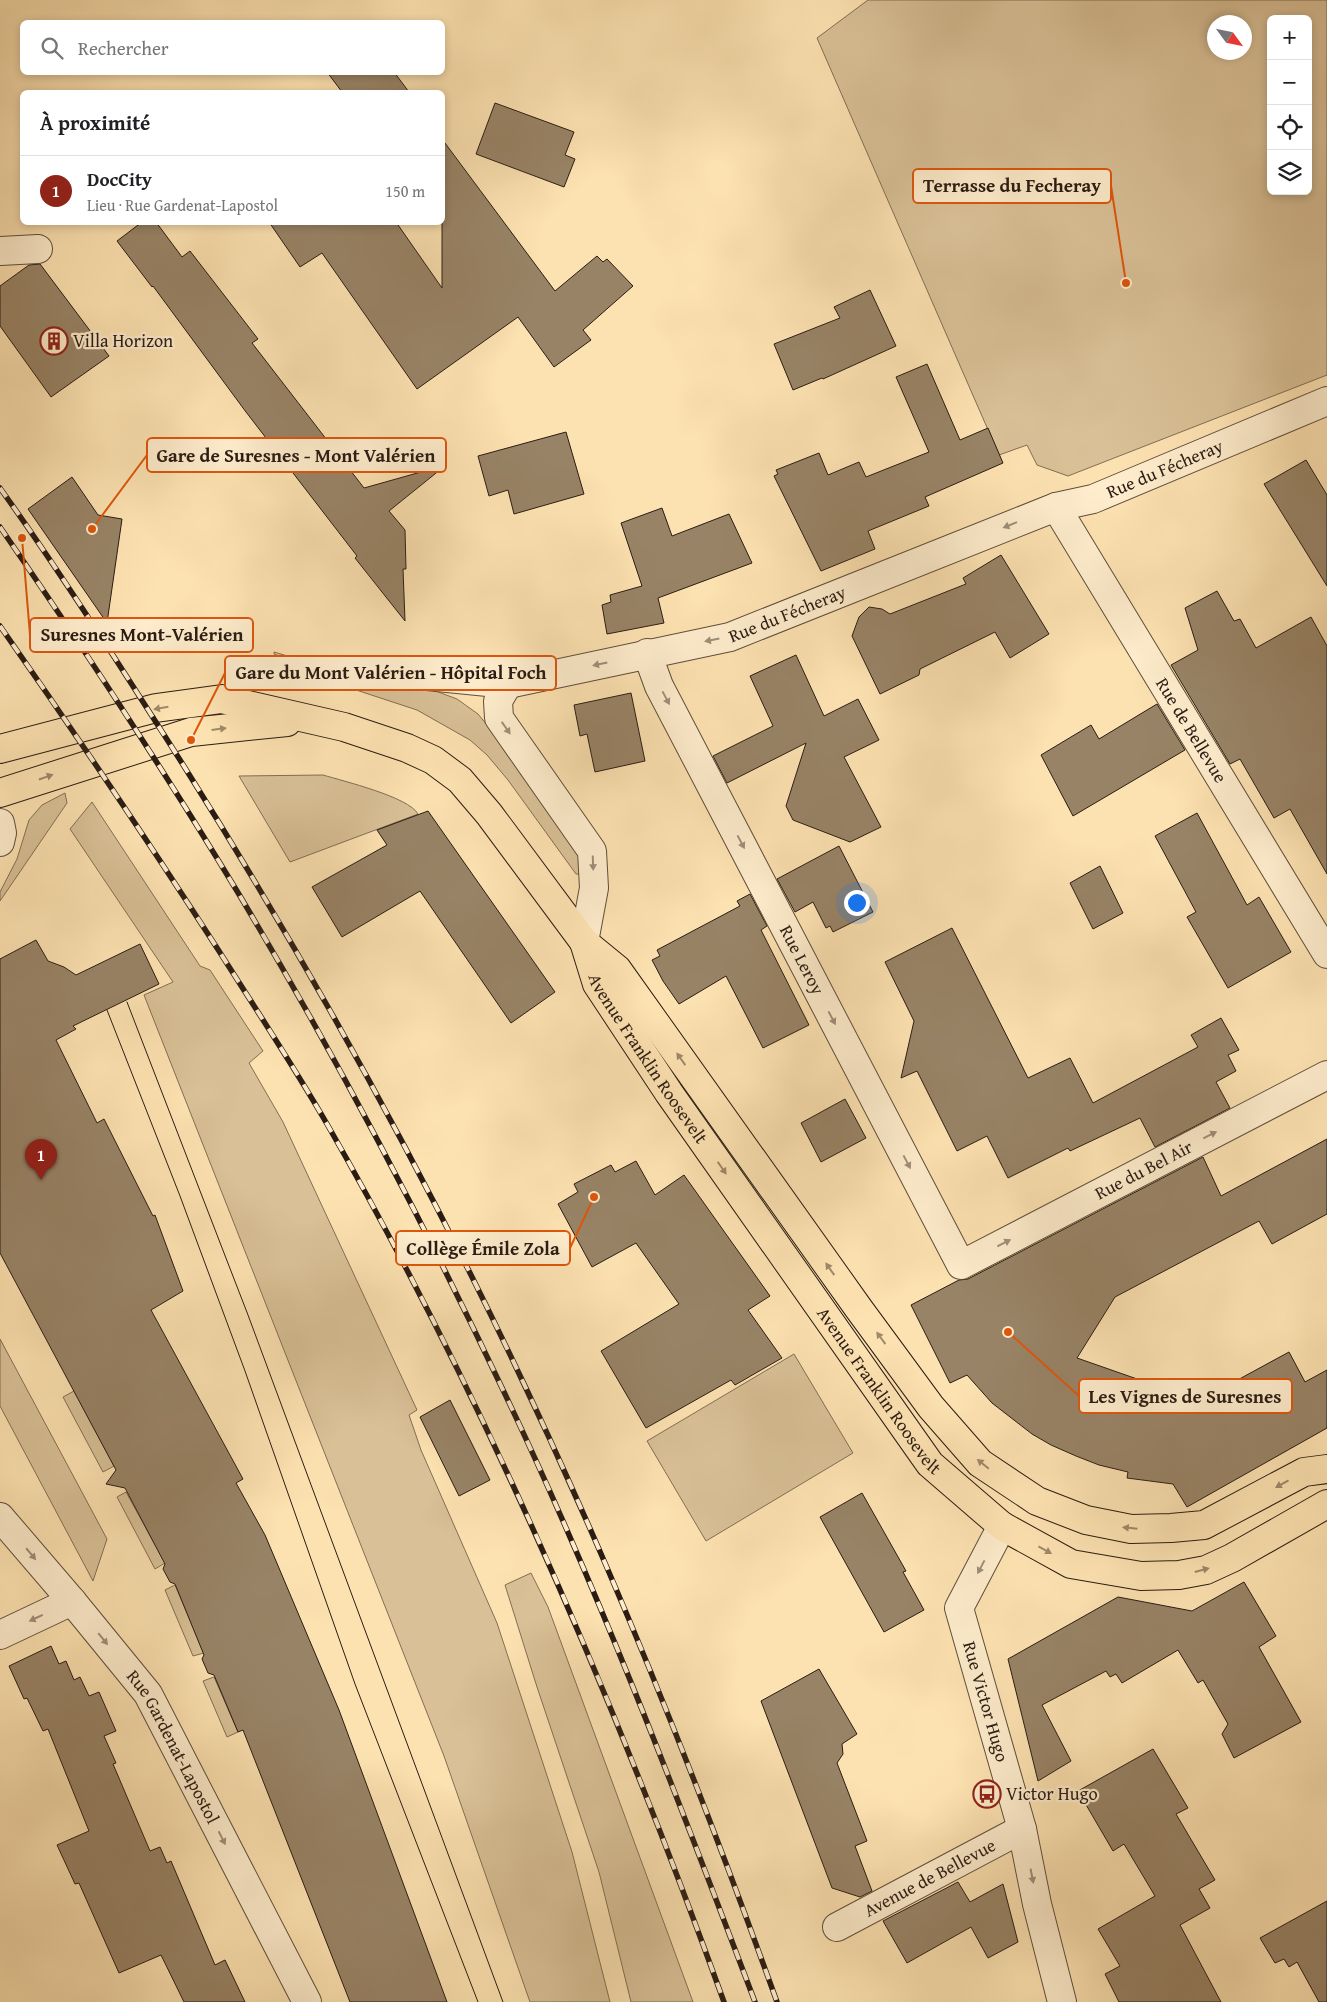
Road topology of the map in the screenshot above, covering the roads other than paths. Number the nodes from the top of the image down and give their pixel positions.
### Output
1 (38, 249) dead end
2 (0, 252) edge
3 (1327, 401) edge
4 (1056, 507) junction
5 (647, 653) junction
6 (397, 673) dead end
7 (508, 684) junction
8 (311, 720) junction
9 (0, 750) edge
10 (0, 793) edge
11 (0, 823) edge
12 (0, 842) edge
13 (584, 942) junction
14 (1327, 954) edge
15 (1327, 1075) edge
16 (961, 1265) joint
17 (1327, 1469) edge
18 (1327, 1504) edge
19 (0, 1517) edge
20 (1002, 1526) junction
21 (72, 1601) junction
22 (0, 1635) edge
23 (1022, 1828) junction
24 (837, 1927) dead end
25 (307, 2002) edge
26 (1062, 2002) edge

1 - 2 street
3 - 4 street, Rue du Fécheray
4 -> 5 street, Rue du Fécheray
4 - 14 street, Rue de Bellevue
5 -> 7 street, Rue du Fécheray
5 -> 16 street, Rue Leroy
6 - 7 street, Rue du Fécheray
7 -> 13 street
8 -> 9 main road, Avenue Franklin Roosevelt
10 -> 8 main road, Avenue Franklin Roosevelt
8 - 13 main road, Avenue Franklin Roosevelt
11 - 12 street
17 -> 13 main road, Avenue Franklin Roosevelt
13 -> 20 main road, Avenue Franklin Roosevelt
16 -> 15 street, Rue du Bel Air
20 -> 18 main road, Avenue Franklin Roosevelt
19 -> 21 street, Rue Gardenat-Lapostol
20 -> 23 street, Rue Victor Hugo
21 -> 22 street
21 -> 25 street, Rue Gardenat-Lapostol
23 - 24 street, Avenue de Bellevue
23 -> 26 street, Rue Victor Hugo

